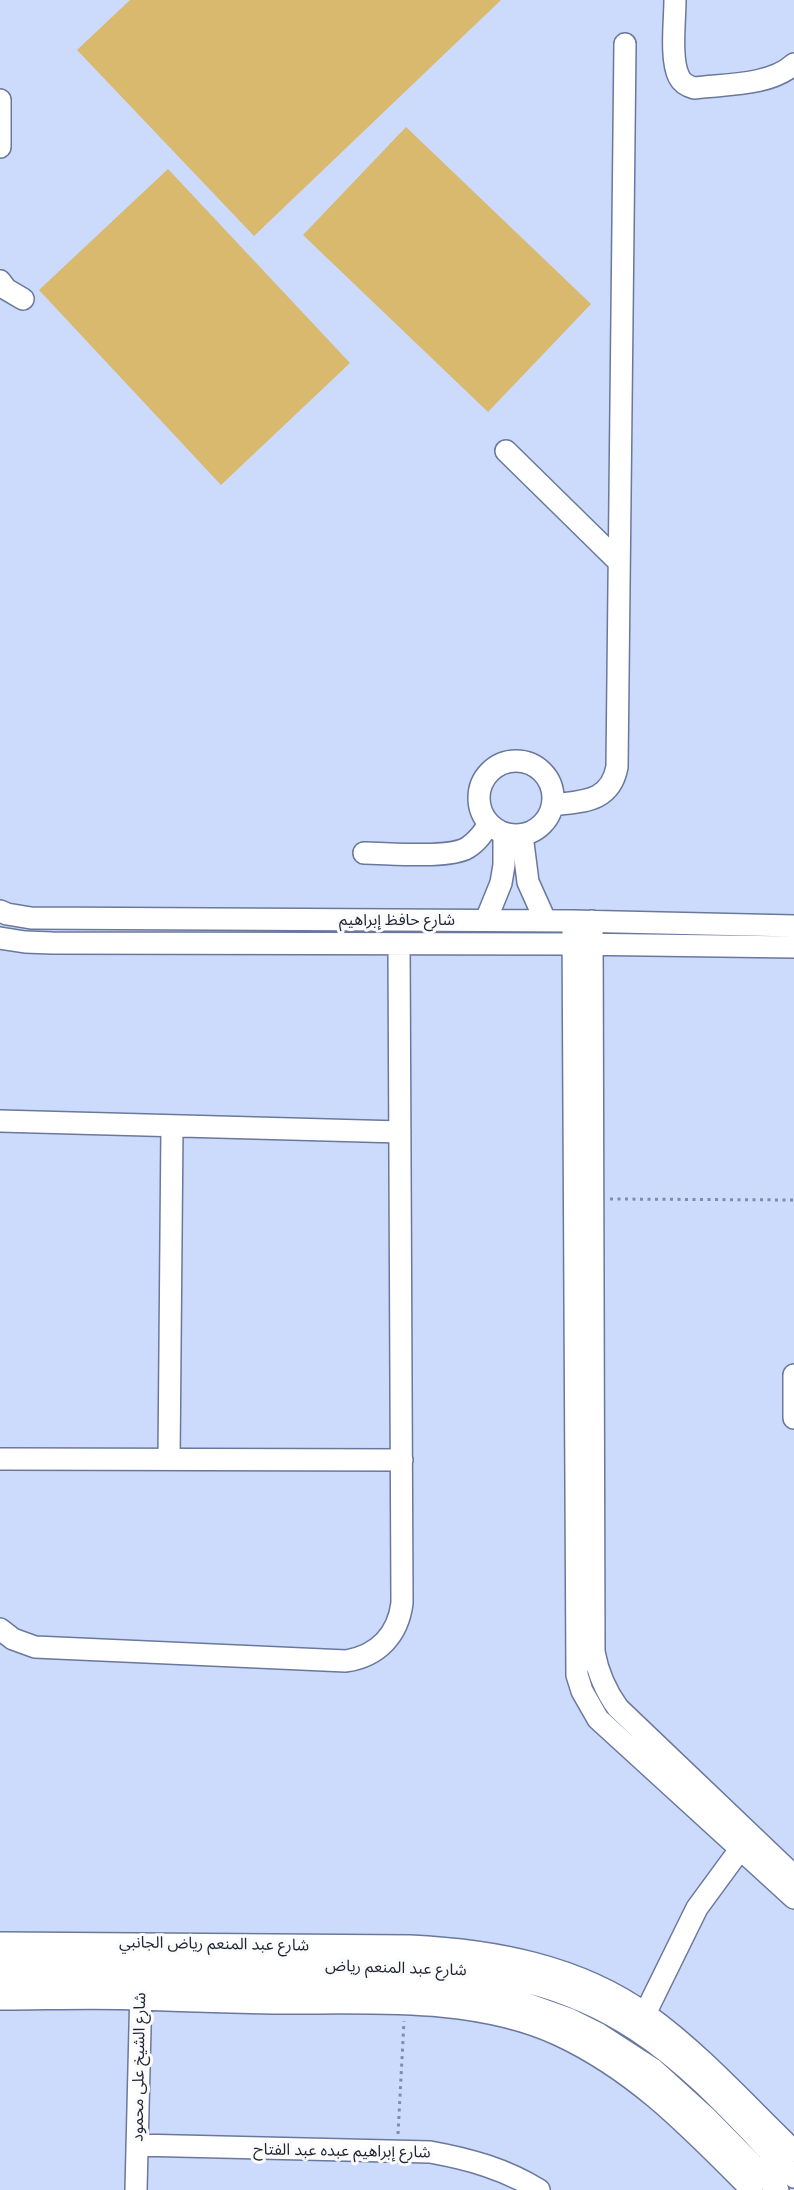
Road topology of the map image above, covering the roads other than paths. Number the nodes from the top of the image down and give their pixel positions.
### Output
1 (675, 0) edge
2 (625, 44) dead end
3 (794, 64) edge
4 (0, 100) edge
5 (0, 134) edge
6 (0, 147) edge
7 (0, 280) edge
8 (23, 299) dead end
9 (506, 452) dead end
10 (618, 561) junction
11 (553, 805) junction
12 (505, 831) junction
13 (364, 852) dead end
14 (0, 911) edge
15 (194, 919) junction
16 (486, 920) junction
17 (544, 920) junction
18 (583, 921) junction
19 (794, 926) edge
20 (0, 938) edge
21 (193, 943) junction
22 (399, 944) junction
23 (582, 944) junction
24 (794, 947) edge
25 (0, 1121) edge
26 (172, 1126) junction
27 (400, 1132) junction
28 (794, 1375) edge
29 (794, 1418) edge
30 (0, 1459) edge
31 (169, 1460) junction
32 (402, 1460) junction
33 (0, 1629) edge
34 (585, 1636) junction
35 (704, 1803) junction
36 (741, 1848) junction
37 (794, 1876) edge
38 (794, 1898) edge
39 (0, 1943) edge
40 (0, 1962) edge
41 (141, 1971) junction
42 (0, 1981) edge
43 (0, 1999) edge
44 (641, 2022) junction
45 (137, 2145) junction
46 (788, 2153) edge
47 (794, 2176) edge
48 (136, 2190) edge
49 (539, 2190) edge
50 (752, 2190) edge
51 (778, 2190) edge

1 - 3 street
2 - 10 street
4 - 5 street
5 - 6 street
7 - 8 street
9 - 10 street
10 - 11 street
11 - 12 street
11 - 12 street
12 - 13 street
12 - 16 street
12 - 17 street
14 - 15 street, شارع حافظ إبراهيم
15 - 16 street, شارع حافظ إبراهيم
15 - 21 street
16 - 17 street, شارع حافظ إبراهيم
17 - 18 street, شارع حافظ إبراهيم
18 - 19 street, شارع حافظ إبراهيم
18 - 23 street
20 - 21 street, شارع حافظ إبراهيم
21 - 22 street, شارع حافظ إبراهيم
22 - 23 street, شارع حافظ إبراهيم
22 - 27 street
23 - 24 street, شارع حافظ إبراهيم
23 - 34 street
23 - 34 street
25 - 26 street
26 - 27 street
26 - 31 street
27 - 32 street
28 - 29 street
30 - 31 street
31 - 32 street
32 - 33 street
34 - 35 street
35 - 36 street
35 - 37 street
36 - 38 street
36 - 44 street
39 - 41 street, شارع عبد المنعم رياض الجانبي
40 - 41 street, شارع عبد المنعم رياض
41 - 42 street, شارع عبد المنعم رياض
41 - 43 street, شارع عبد المنعم رياض الجانبي
41 - 44 street, شارع عبد المنعم رياض
41 - 45 street, شارع الشيخ على محمود
41 - 50 street, شارع عبد المنعم رياض الجانبي
41 - 51 street, شارع عبد المنعم رياض
44 - 46 street, شارع عبد المنعم رياض
45 - 48 street, شارع الشيخ على محمود
45 - 49 street, شارع إبراهيم عبده عبد الفتاح
46 - 47 street, شارع عبد المنعم رياض

